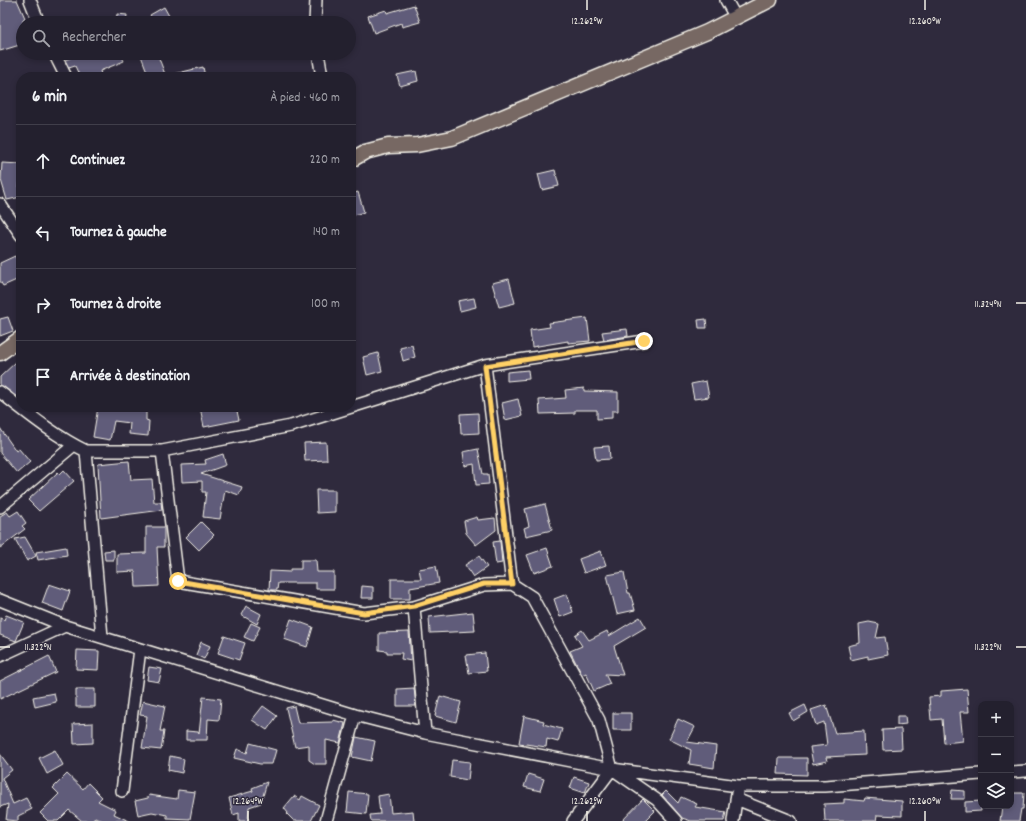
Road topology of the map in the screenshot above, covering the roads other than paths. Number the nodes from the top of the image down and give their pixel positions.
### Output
1 (30, 0) edge
2 (316, 0) edge
3 (726, 0) edge
4 (770, 0) edge
5 (36, 16) edge
6 (315, 16) edge
7 (736, 18) junction
8 (58, 60) edge
9 (319, 60) edge
10 (64, 72) edge
11 (321, 72) edge
12 (356, 157) edge
13 (0, 204) edge
14 (16, 228) edge
15 (644, 341) dead end
16 (16, 342) edge
17 (0, 353) edge
18 (485, 366) junction
19 (0, 392) edge
20 (16, 404) edge
21 (356, 406) edge
22 (26, 412) edge
23 (336, 412) edge
24 (74, 445) junction
25 (86, 451) junction
26 (162, 451) junction
27 (0, 507) edge
28 (512, 584) junction
29 (0, 600) edge
30 (414, 606) junction
31 (65, 626) junction
32 (102, 637) junction
33 (140, 649) junction
34 (0, 656) edge
35 (355, 715) junction
36 (425, 733) junction
37 (612, 769) junction
38 (1026, 771) edge
39 (1014, 772) edge
40 (978, 774) edge
41 (738, 786) junction
42 (122, 791) dead end
43 (736, 799) junction
44 (326, 821) edge
45 (573, 821) edge
46 (676, 821) edge
47 (733, 821) edge
48 (791, 821) edge

1 - 5 street
2 - 6 street
3 - 7 street
4 - 7 main road
7 - 12 main road
8 - 10 street
9 - 11 street
13 - 14 street
15 - 18 street
16 - 17 main road
18 - 21 street
18 - 28 street
19 - 20 street
22 - 24 street
23 - 26 street
24 - 25 street
24 - 27 street
25 - 26 street
25 - 32 street
26 - 30 street
28 - 30 street
28 - 37 street
29 - 31 street
30 - 36 street
31 - 32 street
31 - 34 street
32 - 33 street
33 - 35 street
33 - 42 street
35 - 36 street
35 - 44 street
36 - 37 street
37 - 41 street
37 - 45 street
37 - 46 street
38 - 39 street
40 - 41 street
41 - 43 street
43 - 47 street
43 - 48 street

